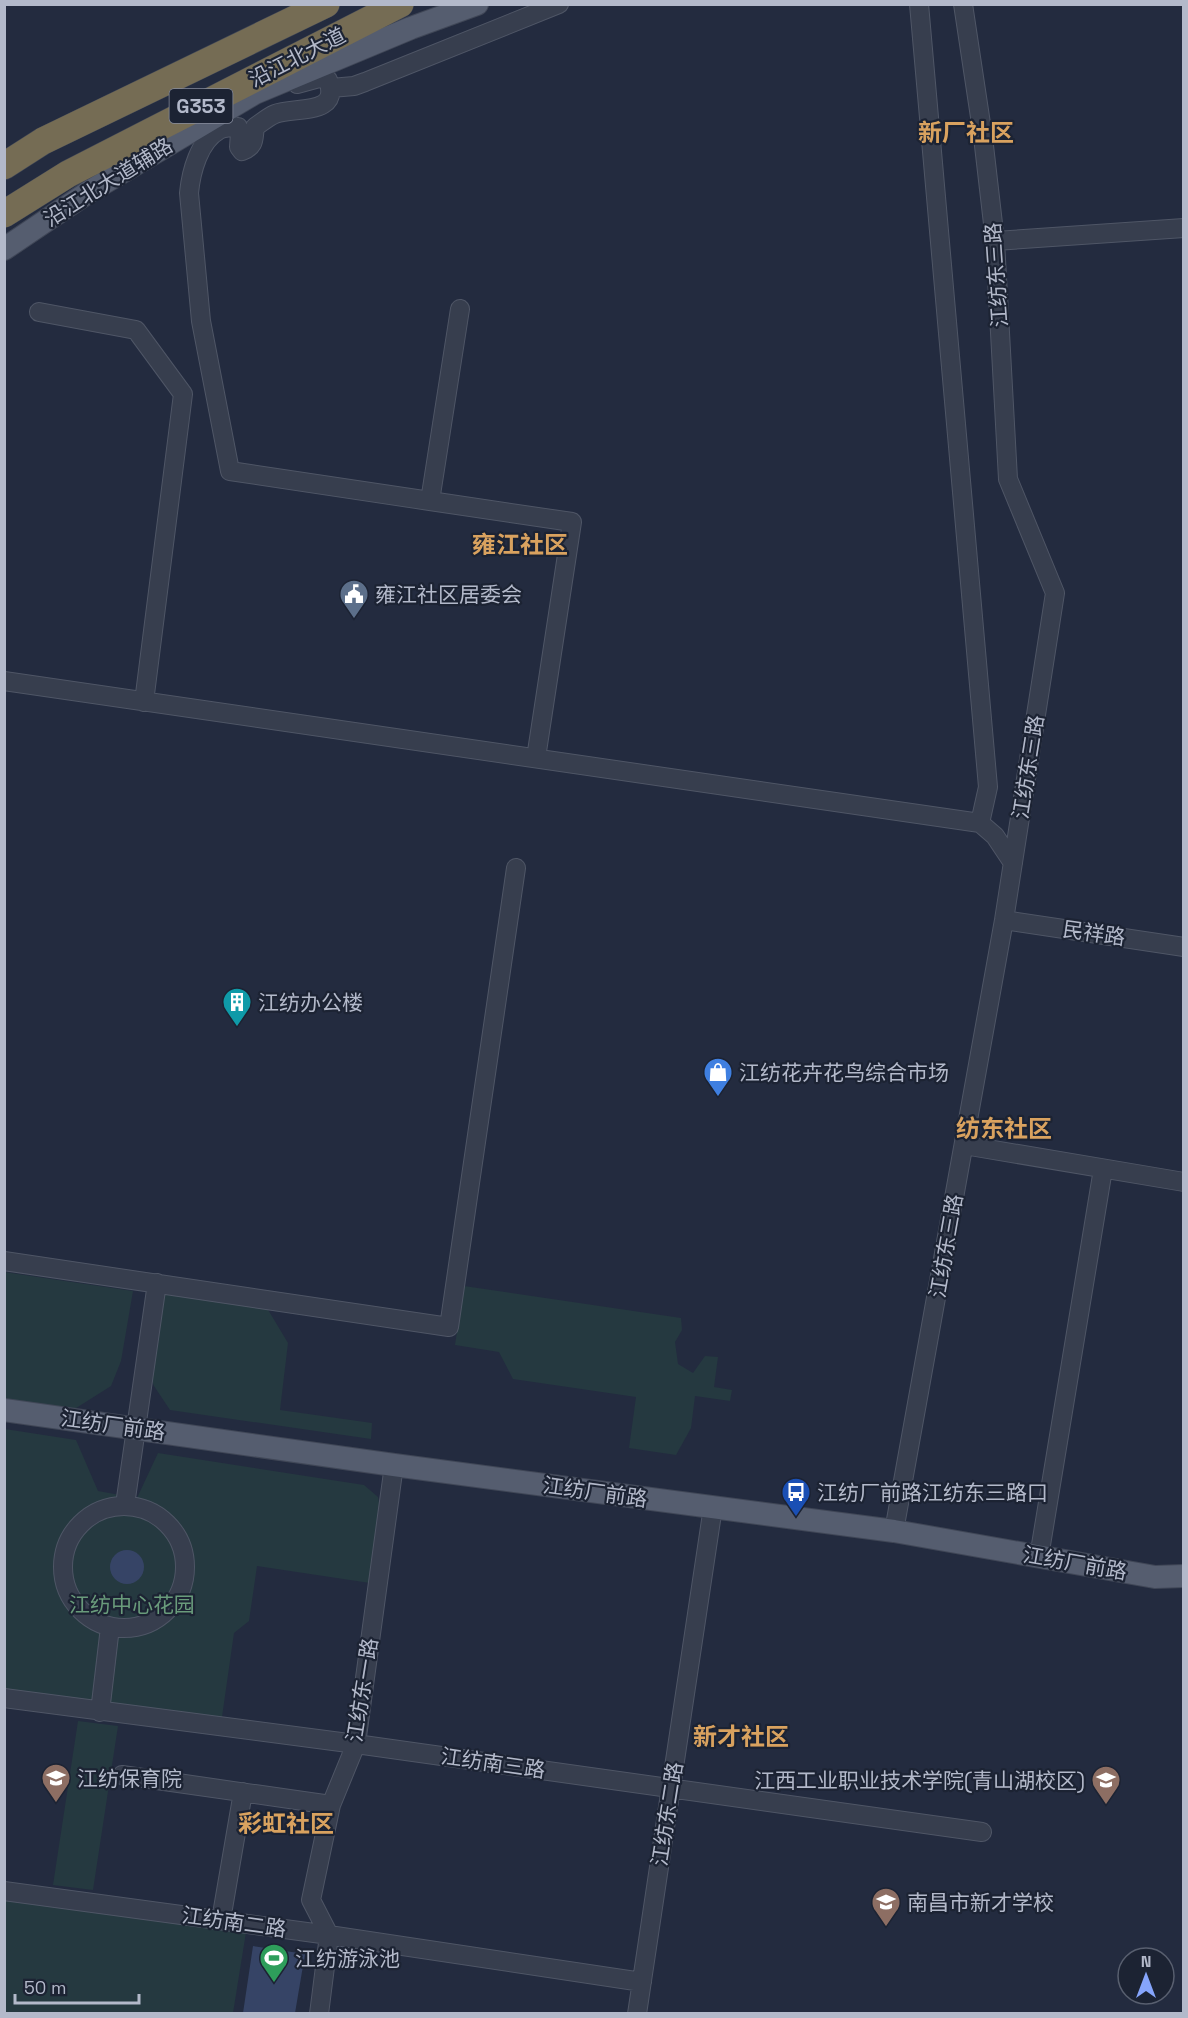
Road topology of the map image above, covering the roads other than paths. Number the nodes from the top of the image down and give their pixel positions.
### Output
1 (326, 4) edge
2 (400, 4) edge
3 (477, 4) edge
4 (559, 4) edge
5 (919, 4) edge
6 (963, 4) edge
7 (327, 78) junction
8 (242, 120) junction
9 (4, 166) edge
10 (4, 214) edge
11 (1184, 228) edge
12 (996, 241) junction
13 (4, 249) edge
14 (460, 309) dead end
15 (39, 312) dead end
16 (430, 501) junction
17 (4, 681) edge
18 (144, 702) junction
19 (536, 759) junction
20 (980, 823) junction
21 (1013, 863) junction
22 (516, 868) dead end
23 (1005, 915) junction
24 (1184, 936) edge
25 (1184, 947) edge
26 (964, 1145) junction
27 (1103, 1168) junction
28 (1184, 1182) edge
29 (4, 1261) edge
30 (158, 1283) junction
31 (4, 1410) edge
32 (137, 1429) junction
33 (394, 1465) junction
34 (125, 1505) junction
35 (713, 1507) junction
36 (894, 1531) junction
37 (1039, 1557) junction
38 (1184, 1576) edge
39 (110, 1627) junction
40 (4, 1698) edge
41 (100, 1712) junction
42 (356, 1744) junction
43 (122, 1775) dead end
44 (671, 1788) junction
45 (243, 1792) junction
46 (331, 1805) junction
47 (982, 1832) dead end
48 (4, 1891) edge
49 (221, 1920) junction
50 (329, 1935) junction
51 (642, 1982) junction
52 (319, 2013) edge
53 (637, 2013) edge

1 - 9 highway, 沿江北大道 / G353
2 - 10 highway, 沿江北大道 / G353
3 - 7 main road, 沿江北大道辅路
4 - 7 street
5 - 20 street
6 - 12 street, 江纺东三路
7 - 8 main road, 沿江北大道辅路
7 - 8 street
8 - 13 main road, 沿江北大道辅路
8 - 16 street
11 - 12 street
12 - 21 street, 江纺东三路
14 - 16 street
15 - 18 street
16 - 19 street
17 - 18 street
18 - 19 street
19 - 20 street
20 - 21 street
21 - 23 street, 江纺东三路
22 - 30 street
23 - 24 street, 民祥路
23 - 25 street, 民祥路
23 - 26 street, 江纺东三路
26 - 27 street
26 - 36 street, 江纺东三路
27 - 28 street
27 - 37 street
29 - 30 street
30 - 32 street
31 - 32 main road, 江纺厂前路
32 - 33 main road, 江纺厂前路
32 - 34 street
33 - 35 main road, 江纺厂前路
33 - 42 street, 江纺东一路
34 - 39 street
34 - 39 street
35 - 36 main road, 江纺厂前路
35 - 44 street, 江纺东二路
36 - 37 main road, 江纺厂前路
37 - 38 main road, 江纺厂前路
39 - 41 street
40 - 41 street, 江纺南三路
41 - 42 street, 江纺南三路
42 - 44 street, 江纺南三路
42 - 46 street, 江纺东一路
43 - 45 street
44 - 47 street, 江纺南三路
44 - 51 street, 江纺东二路
45 - 46 street
45 - 49 street
46 - 50 street, 江纺东一路
48 - 49 street, 江纺南二路
49 - 50 street, 江纺南二路
50 - 51 street, 江纺南二路
50 - 52 street
51 - 53 street, 江纺东二路

